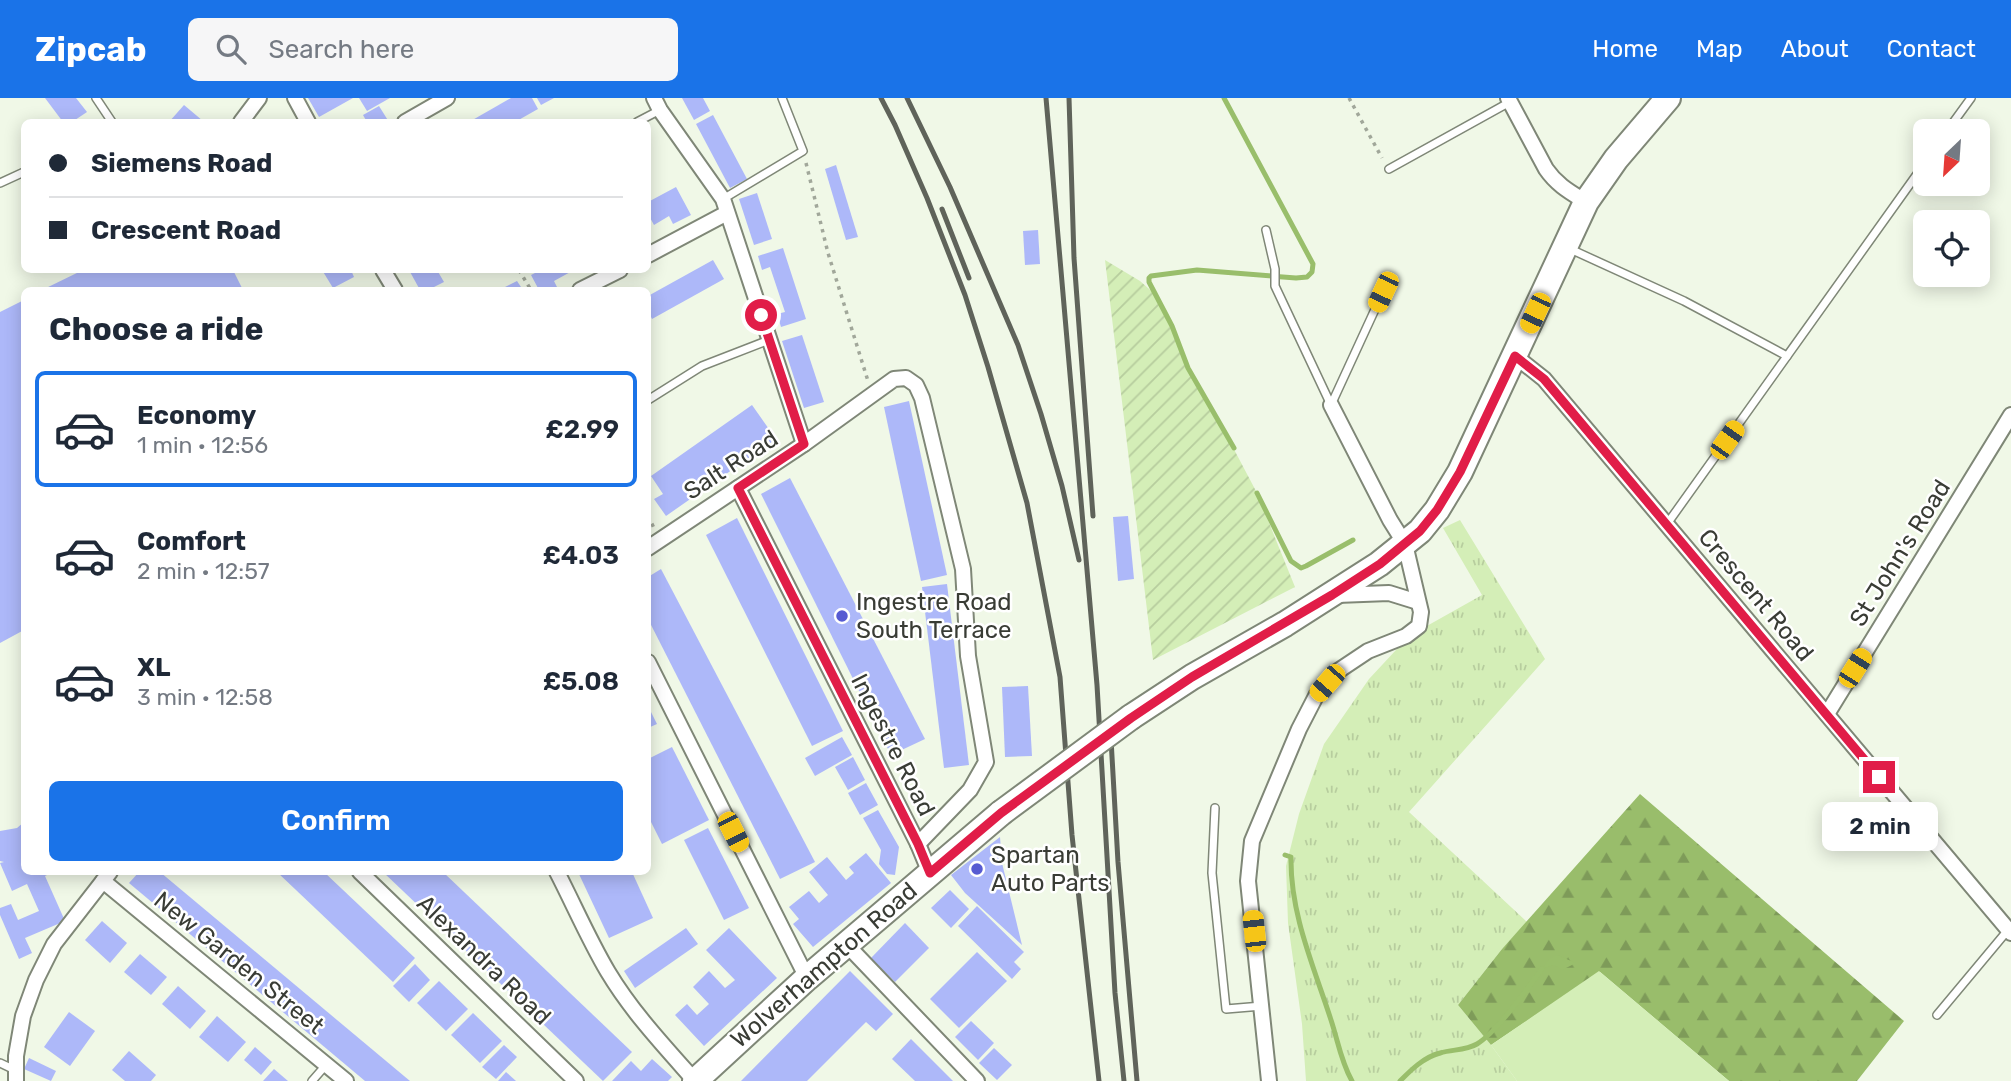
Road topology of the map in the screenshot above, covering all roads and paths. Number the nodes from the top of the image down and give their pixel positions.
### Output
1 (96, 98) edge
2 (259, 98) edge
3 (295, 98) edge
4 (447, 98) edge
5 (782, 98) edge
6 (1349, 98) edge
7 (1668, 98) edge
8 (1971, 98) edge
9 (1509, 100) edge
10 (657, 104) edge
11 (110, 119) edge
12 (243, 119) edge
13 (306, 119) edge
14 (410, 119) edge
15 (640, 119) edge
16 (1956, 119) edge
17 (803, 151) junction
18 (1389, 169) joint
19 (21, 173) edge
20 (1913, 180) edge
21 (0, 183) edge
22 (1586, 202) junction
23 (725, 206) junction
24 (1266, 230) dead end
25 (1565, 247) junction
26 (651, 253) edge
27 (614, 273) edge
28 (586, 287) edge
29 (1383, 292) dead end
30 (770, 340) junction
31 (1515, 356) junction
32 (1787, 356) junction
33 (873, 395) junction
34 (651, 398) edge
35 (1331, 405) junction
36 (2011, 415) edge
37 (804, 444) junction
38 (738, 488) junction
39 (1667, 525) junction
40 (1405, 544) junction
41 (651, 546) edge
42 (1332, 595) junction
43 (1418, 602) junction
44 (651, 668) edge
45 (1827, 715) junction
46 (1215, 808) dead end
47 (918, 844) junction
48 (930, 873) junction
49 (363, 875) edge
50 (558, 875) edge
51 (107, 876) edge
52 (2009, 932) edge
53 (847, 945) junction
54 (807, 978) junction
55 (1262, 1006) junction
56 (1937, 1015) dead end
57 (0, 1063) edge
58 (327, 1065) junction
59 (16, 1075) edge
60 (312, 1081) edge
61 (346, 1081) edge
62 (576, 1081) edge
63 (695, 1081) edge
64 (977, 1081) edge
65 (1269, 1081) edge

1 - 11 lane
2 - 12 street
3 - 13 street
4 - 14 street
5 - 17 lane
6 - 18 path
7 - 22 highway, Wolverhampton Road
8 - 16 lane
9 - 18 lane
9 - 22 street
10 - 15 lane
10 - 23 street
17 - 23 lane
17 - 33 path
19 - 21 lane
20 - 32 lane
22 - 25 highway, Wolverhampton Road
23 - 26 street
23 - 30 street
24 - 35 lane
25 - 31 highway, Wolverhampton Road
25 - 32 lane
27 - 28 street
29 - 35 lane
30 - 34 lane
30 - 37 street
31 - 39 street, Crescent Road
31 - 40 highway, Wolverhampton Road
32 - 39 lane
33 - 37 street, Salt Road
33 - 47 street, Salt Road
35 - 40 street
36 - 45 street, St John's Road
37 - 38 street, Salt Road
38 - 41 street, Salt Road
38 - 47 street, Ingestre Road
39 - 45 street, Crescent Road
40 - 42 highway, Wolverhampton Road
40 - 43 street
42 - 43 street
42 - 48 highway, Wolverhampton Road, bridge
43 - 55 street
44 - 54 street
45 - 52 street, Crescent Road
46 - 55 lane
47 - 48 street, Ingestre Road
48 - 53 highway, Wolverhampton Road
49 - 62 street, Alexandra Road
50 - 63 street
51 - 58 street, New Garden Street
51 - 59 street
52 - 56 lane
53 - 54 highway, Wolverhampton Road
53 - 64 street
54 - 63 highway, Wolverhampton Road
55 - 65 street
57 - 59 lane
58 - 60 lane
58 - 61 street, New Garden Street

